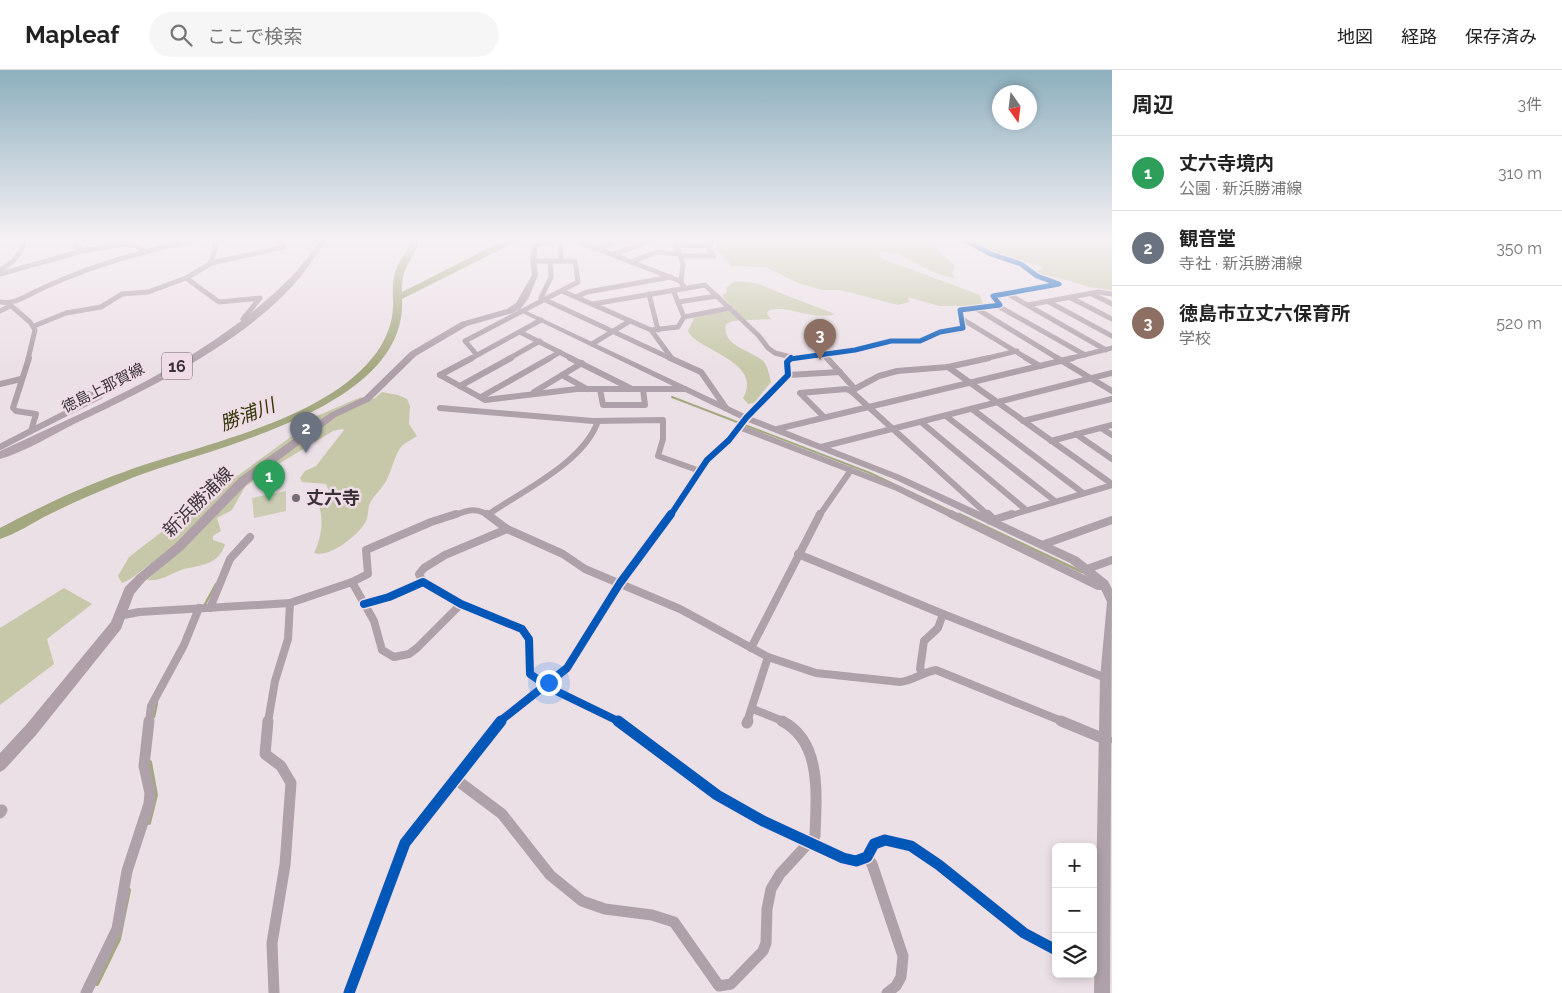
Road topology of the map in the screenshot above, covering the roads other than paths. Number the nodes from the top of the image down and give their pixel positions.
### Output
1 (58, 282) edge
2 (175, 282) edge
3 (192, 282) edge
4 (291, 282) edge
5 (532, 282) edge
6 (548, 282) edge
7 (578, 282) edge
8 (643, 282) edge
9 (682, 282) edge
10 (1054, 282) edge
11 (686, 288) junction
12 (673, 290) junction
13 (562, 291) junction
14 (1006, 293) junction
15 (649, 294) junction
16 (1092, 294) junction
17 (1112, 294) edge
18 (717, 296) junction
19 (576, 297) junction
20 (1071, 298) junction
21 (544, 300) junction
22 (0, 302) edge
23 (678, 302) junction
24 (1049, 302) junction
25 (593, 304) junction
26 (1112, 304) edge
27 (10, 305) junction
28 (998, 306) junction
29 (1028, 306) junction
30 (730, 308) junction
31 (976, 308) junction
32 (519, 309) junction
33 (0, 311) edge
34 (684, 317) junction
35 (962, 319) junction
36 (541, 320) junction
37 (1112, 320) edge
38 (630, 321) junction
39 (246, 322) junction
40 (34, 326) junction
41 (651, 330) junction
42 (658, 330) junction
43 (613, 331) junction
44 (520, 332) junction
45 (1112, 336) edge
46 (540, 342) junction
47 (592, 344) junction
48 (1109, 349) edge
49 (1017, 351) junction
50 (560, 352) junction
51 (476, 354) junction
52 (824, 354) junction
53 (1085, 355) junction
54 (791, 357) junction
55 (672, 358) junction
56 (1062, 360) junction
57 (582, 363) junction
58 (1040, 366) junction
59 (948, 367) junction
60 (840, 372) junction
61 (1112, 373) edge
62 (562, 375) junction
63 (788, 375) junction
64 (21, 379) junction
65 (1092, 379) junction
66 (970, 382) junction
67 (0, 384) edge
68 (460, 386) junction
69 (587, 389) junction
70 (600, 389) junction
71 (632, 389) junction
72 (643, 389) junction
73 (685, 389) junction
74 (853, 390) junction
75 (1112, 391) edge
76 (531, 393) junction
77 (85, 394) dead end
78 (481, 398) junction
79 (497, 398) junction
80 (1112, 399) edge
81 (998, 403) junction
82 (868, 406) junction
83 (440, 408) dead end
84 (726, 408) junction
85 (972, 409) junction
86 (501, 413) junction
87 (946, 416) junction
88 (824, 417) junction
89 (746, 418) junction
90 (598, 421) junction
91 (1023, 421) junction
92 (921, 422) junction
93 (1112, 425) edge
94 (739, 427) junction
95 (1101, 428) junction
96 (777, 429) junction
97 (893, 429) junction
98 (31, 431) junction
99 (1076, 434) junction
100 (1112, 435) edge
101 (1051, 441) junction
102 (0, 447) edge
103 (821, 447) junction
104 (0, 454) edge
105 (1112, 459) edge
106 (851, 470) junction
107 (700, 471) junction
108 (1112, 484) edge
109 (1083, 493) junction
110 (1055, 501) junction
111 (1025, 509) junction
112 (489, 514) junction
113 (992, 520) junction
114 (1112, 520) edge
115 (507, 529) junction
116 (250, 537) dead end
117 (1042, 545) junction
118 (798, 554) junction
119 (1112, 560) edge
120 (1087, 569) junction
121 (352, 582) junction
122 (423, 582) junction
123 (620, 584) junction
124 (1105, 586) junction
125 (1112, 602) edge
126 (290, 603) junction
127 (364, 604) junction
128 (462, 604) junction
129 (204, 608) junction
130 (942, 614) junction
131 (120, 616) junction
132 (751, 648) junction
133 (768, 657) junction
134 (923, 673) junction
135 (1106, 678) junction
136 (545, 686) junction
137 (752, 709) junction
138 (747, 723) dead end
139 (1107, 740) junction
140 (0, 764) edge
141 (454, 778) junction
142 (811, 843) junction
143 (867, 857) junction
144 (1052, 948) edge
145 (1098, 972) edge
146 (86, 993) edge
147 (274, 993) edge
148 (349, 993) edge
149 (887, 993) edge
150 (1102, 993) edge

1 - 27 street
2 - 40 street
3 - 39 street
4 - 39 main road, 徳島上那賀線 / 16
5 - 32 main road
6 - 21 street
7 - 13 street
8 - 19 street
9 - 11 street
10 - 14 street
11 - 12 street
11 - 18 street
12 - 15 street
12 - 23 street
13 - 19 street
13 - 21 street
14 - 28 street
14 - 29 street
15 - 25 street
15 - 42 street
16 - 17 street
16 - 20 street
16 - 26 street
18 - 23 street
18 - 30 street
19 - 25 street
20 - 24 street
20 - 37 street
21 - 32 street
21 - 43 street
22 - 27 street
23 - 34 street
24 - 29 street
24 - 45 street
25 - 38 street
27 - 33 street
27 - 40 street
28 - 31 street
28 - 53 street
29 - 48 street
30 - 34 street
30 - 54 street
31 - 35 street
31 - 56 street
32 - 36 street
32 - 51 street
32 - 131 main road, 新浜勝浦線
34 - 42 street
35 - 49 street
35 - 52 street
36 - 44 street
36 - 47 street
38 - 41 street
38 - 43 street
39 - 104 main road, 徳島上那賀線 / 16
40 - 64 street
41 - 42 street
41 - 55 street
43 - 47 street
43 - 55 street
44 - 46 street
44 - 51 street
46 - 50 street
46 - 68 street
47 - 73 street
48 - 53 street
49 - 58 street
49 - 59 street
50 - 57 street
50 - 78 street
51 - 68 street
52 - 54 street
52 - 60 street
53 - 56 street
54 - 63 street
55 - 84 street
56 - 58 street
56 - 65 street
57 - 62 street
57 - 71 street
58 - 66 street
59 - 66 street
59 - 74 street
60 - 63 street
60 - 74 street
61 - 65 street
62 - 69 street
62 - 76 street
63 - 89 street
64 - 67 street
64 - 98 street
65 - 75 street
65 - 81 street
66 - 81 street
66 - 82 street
68 - 78 street
69 - 70 street
69 - 76 street
70 - 71 street
70 - 72 street
71 - 72 street
72 - 73 street
73 - 84 street
74 - 82 street
74 - 88 street
76 - 79 street
77 - 98 street
78 - 79 street
79 - 86 street
80 - 91 street
81 - 85 street
81 - 91 street
82 - 88 street
82 - 97 street
83 - 86 street
84 - 89 street
85 - 87 street
85 - 109 street
86 - 90 street
87 - 92 street
87 - 110 street
88 - 96 street
89 - 94 street
89 - 96 street
90 - 107 street
90 - 112 street
91 - 101 street
92 - 97 street
92 - 111 street
93 - 95 street
94 - 106 street
94 - 107 street
95 - 99 street
95 - 100 street
96 - 103 street
97 - 103 street
97 - 113 street
98 - 102 street
99 - 101 street
99 - 105 street
101 - 108 street
103 - 113 street
106 - 118 street
106 - 124 street
107 - 123 street
108 - 109 street
109 - 110 street
110 - 111 street
111 - 113 street
112 - 115 street
112 - 121 street
113 - 117 street
114 - 117 street
115 - 122 street
115 - 123 street
116 - 129 street
117 - 120 street
118 - 130 street
118 - 132 street
119 - 120 street
120 - 124 street
121 - 126 street
121 - 127 street
122 - 127 street
122 - 128 street
123 - 132 street
123 - 136 street
124 - 125 street
125 - 135 street
126 - 129 street
126 - 147 street
127 - 128 street
128 - 136 street
129 - 131 street
129 - 146 street
130 - 134 street
130 - 135 street
131 - 140 main road, 新浜勝浦線
132 - 133 street
133 - 134 street
133 - 137 street
134 - 139 street
135 - 139 street
136 - 141 street
136 - 142 street
137 - 138 street
137 - 142 street
139 - 145 street
141 - 142 street
141 - 148 street
142 - 143 street
143 - 144 street
143 - 149 street
145 - 150 street

